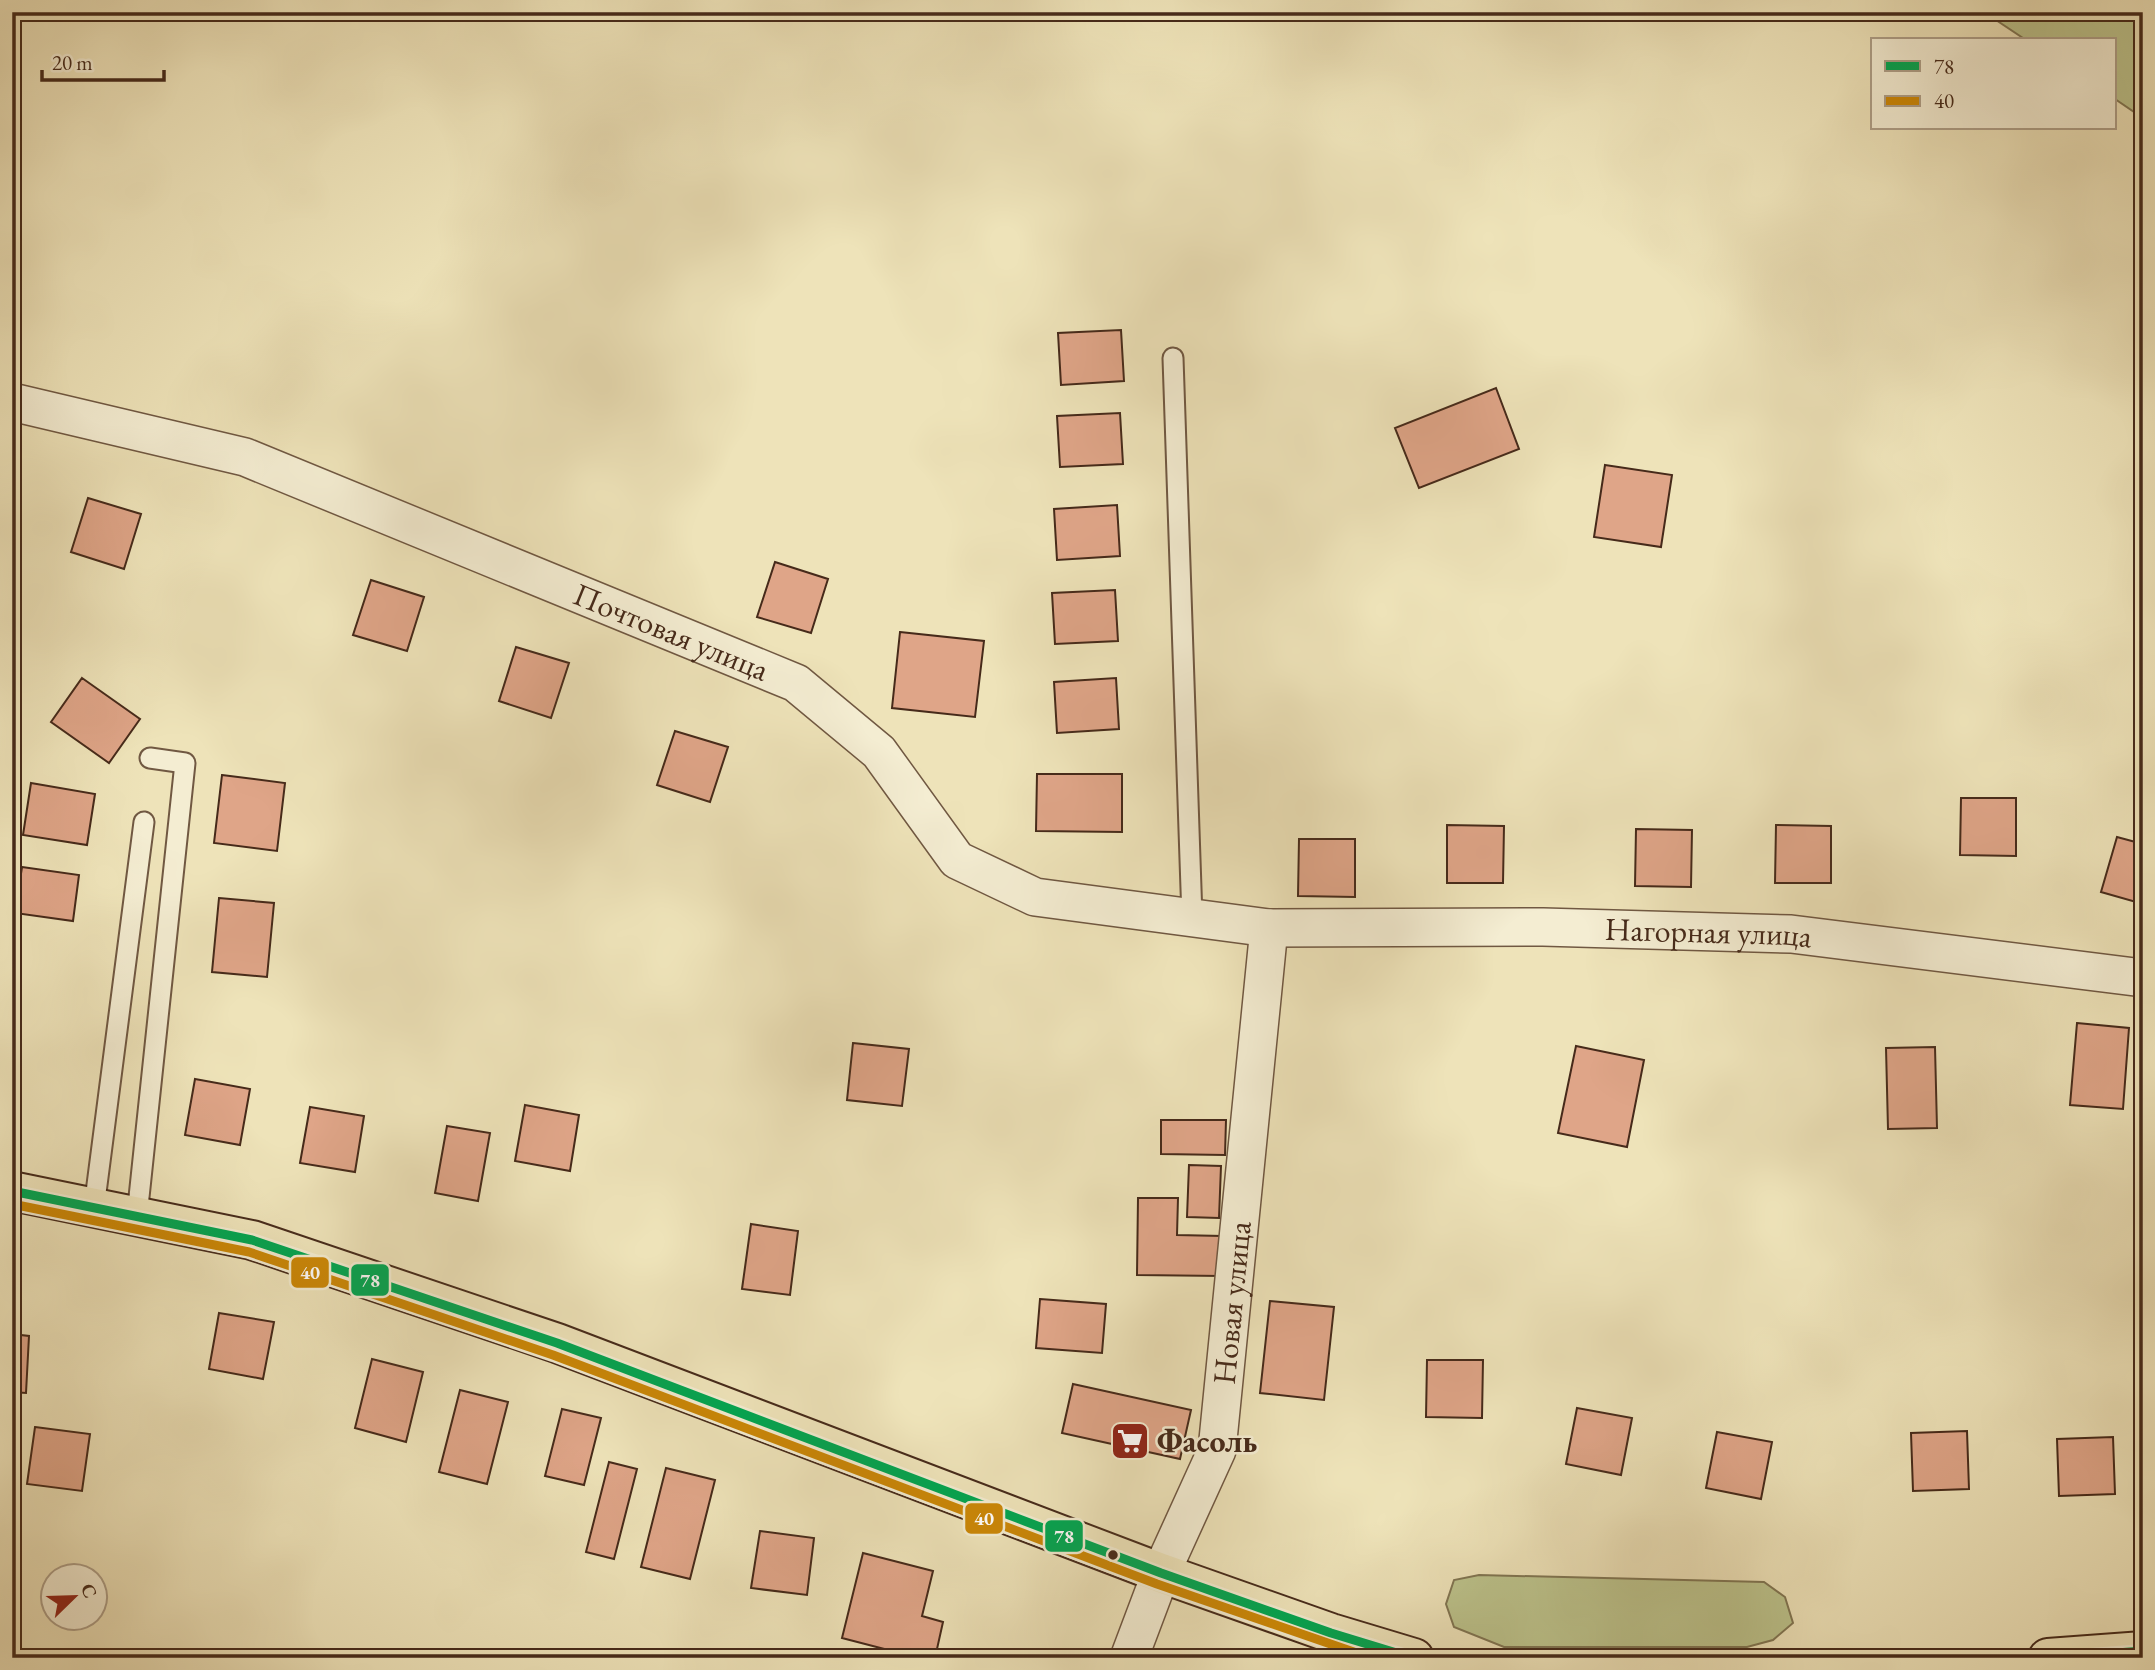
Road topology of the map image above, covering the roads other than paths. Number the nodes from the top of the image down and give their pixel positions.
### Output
1 (1173, 358) dead end
2 (12, 402) edge
3 (150, 758) dead end
4 (144, 822) dead end
5 (1192, 918) junction
6 (1269, 928) junction
7 (2143, 978) edge
8 (12, 1191) edge
9 (94, 1208) junction
10 (137, 1216) junction
11 (1161, 1573) junction
12 (2143, 1650) edge
13 (1129, 1658) edge
14 (1414, 1658) edge
15 (2049, 1658) edge

1 - 5 lane
2 - 5 street, Почтовая улица
3 - 10 lane
4 - 9 lane
5 - 6 street, Почтовая улица
6 - 7 street, Нагорная улица
6 - 11 street, Новая улица
8 - 9 main road
9 - 10 main road
10 - 11 main road
11 - 13 street, Новая улица
11 - 14 main road
12 - 15 main road

